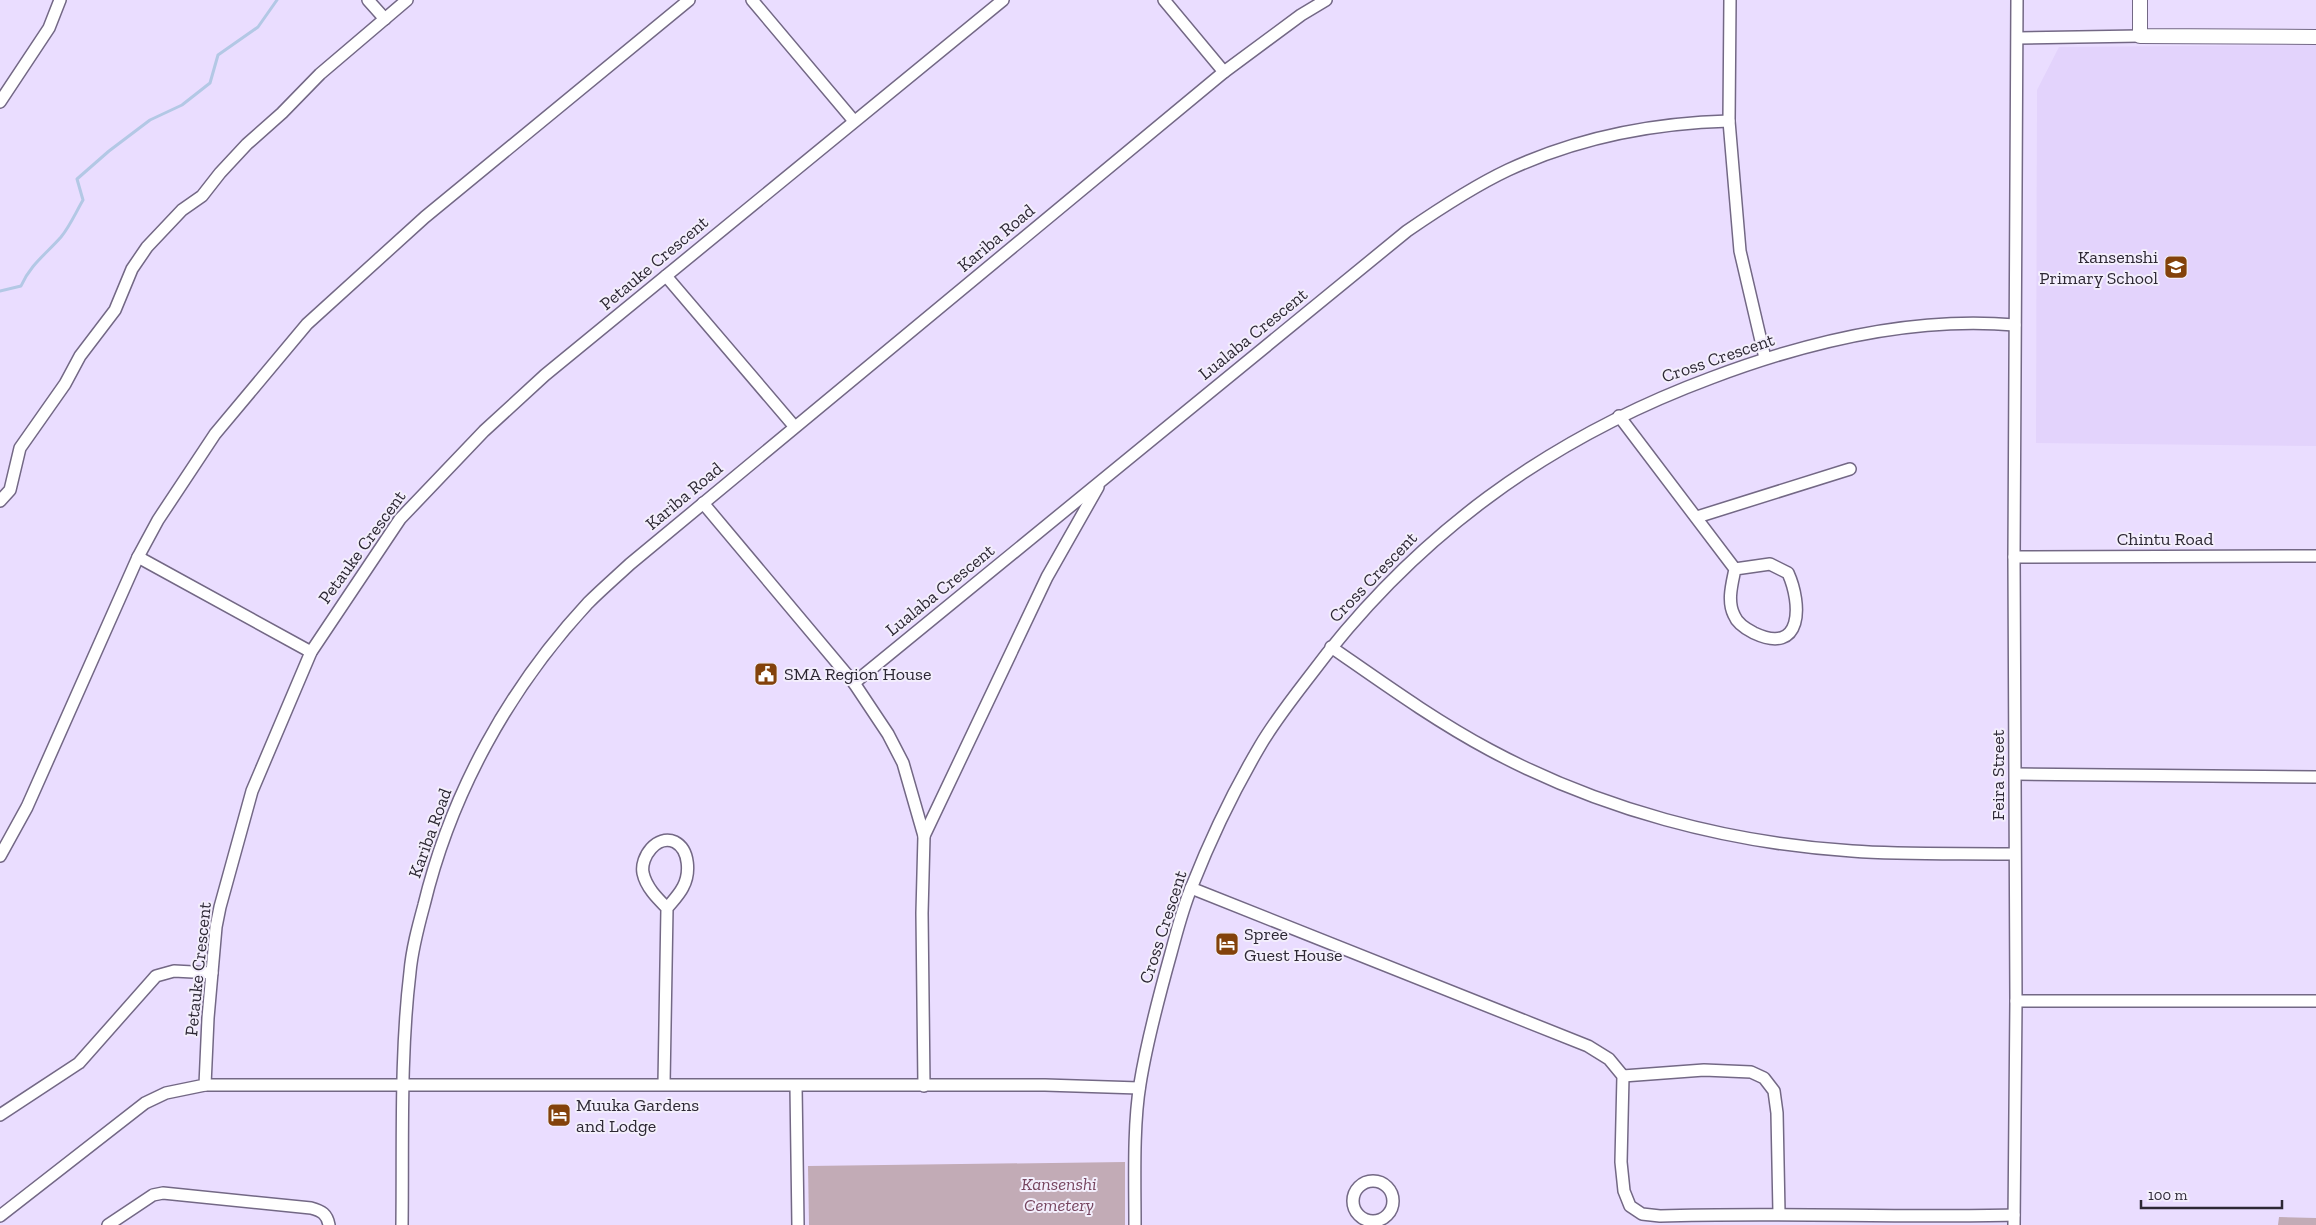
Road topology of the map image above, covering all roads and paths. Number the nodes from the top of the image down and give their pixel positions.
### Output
1 (60, 0) edge
2 (368, 0) edge
3 (407, 0) edge
4 (689, 0) edge
5 (752, 0) edge
6 (1003, 0) edge
7 (1164, 0) edge
8 (1326, 0) edge
9 (1730, 0) edge
10 (2017, 0) edge
11 (2140, 0) edge
12 (385, 19) junction
13 (2140, 36) junction
14 (2316, 37) edge
15 (2018, 38) junction
16 (1224, 72) junction
17 (0, 102) edge
18 (854, 121) junction
19 (1729, 121) junction
20 (666, 276) junction
21 (2015, 325) junction
22 (1765, 358) junction
23 (1619, 416) junction
24 (794, 426) junction
25 (1850, 469) dead end
26 (1102, 479) junction
27 (0, 502) edge
28 (703, 503) junction
29 (1697, 516) junction
30 (1052, 520) junction
31 (1068, 535) junction
32 (2316, 556) edge
33 (138, 557) junction
34 (2014, 557) junction
35 (1735, 569) junction
36 (1332, 646) junction
37 (311, 652) junction
38 (854, 683) junction
39 (2016, 774) junction
40 (2316, 777) edge
41 (924, 836) junction
42 (2014, 854) junction
43 (0, 856) edge
44 (1190, 888) junction
45 (667, 908) junction
46 (212, 973) junction
47 (2016, 1001) junction
48 (2316, 1001) edge
49 (1622, 1076) junction
50 (205, 1084) junction
51 (403, 1084) junction
52 (664, 1084) junction
53 (796, 1086) junction
54 (924, 1086) junction
55 (1139, 1088) junction
56 (0, 1115) edge
57 (1779, 1213) junction
58 (0, 1216) edge
59 (2014, 1220) edge
60 (108, 1225) edge
61 (328, 1225) edge
62 (402, 1225) edge
63 (798, 1225) edge
64 (1135, 1225) edge

1 - 17 street
2 - 12 street
3 - 12 street
4 - 33 street
5 - 18 street
6 - 18 street, Petauke Crescent
7 - 16 street
8 - 16 street, Kariba Road
9 - 19 street
10 - 15 street, Feira Street
11 - 13 street
12 - 27 street
13 - 14 street
13 - 15 street
15 - 21 street, Feira Street
16 - 24 street, Kariba Road
18 - 20 street, Petauke Crescent
19 - 22 street
19 - 26 street, Lualaba Crescent
20 - 24 street
20 - 37 street, Petauke Crescent
21 - 22 street, Cross Crescent
21 - 34 street, Feira Street
22 - 23 street, Cross Crescent
23 - 29 street
23 - 36 street, Cross Crescent
24 - 28 street, Kariba Road
25 - 29 street
26 - 30 street, Lualaba Crescent
26 - 31 street
28 - 38 street
28 - 51 street, Kariba Road
29 - 35 street
30 - 31 street
30 - 38 street, Lualaba Crescent
31 - 41 street
32 - 34 street, Chintu Road
33 - 37 street
33 - 43 street
34 - 39 street, Feira Street
35 - 35 street
36 - 42 street
36 - 44 street, Cross Crescent
37 - 46 street, Petauke Crescent
38 - 41 street
39 - 40 street
39 - 42 street, Feira Street
41 - 54 street
42 - 47 street, Feira Street
44 - 49 street
44 - 55 street, Cross Crescent
45 - 45 street
45 - 52 street
46 - 50 street, Petauke Crescent
46 - 56 street
47 - 48 street
47 - 59 street, Feira Street
49 - 57 street
49 - 57 street
50 - 51 street
50 - 58 street
51 - 52 street
51 - 62 street, Kariba Road
52 - 53 street
53 - 54 street
53 - 63 street
54 - 55 street
55 - 64 street, Cross Crescent
57 - 59 street
60 - 61 street

